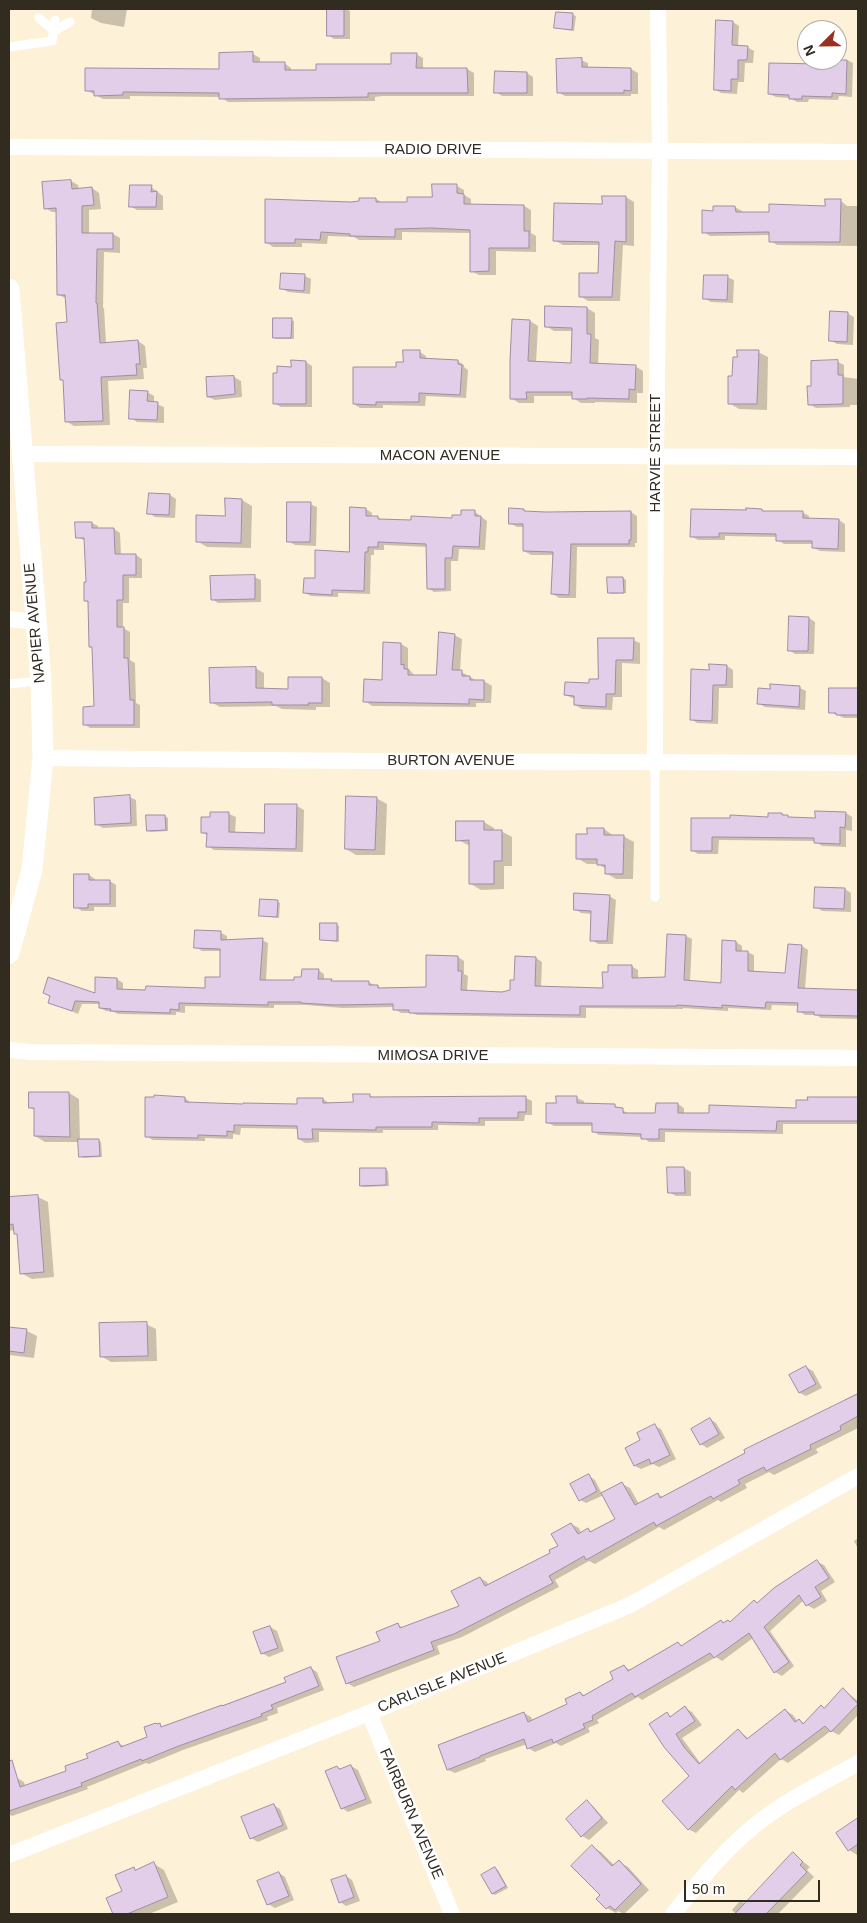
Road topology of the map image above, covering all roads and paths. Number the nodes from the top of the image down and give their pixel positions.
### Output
1 (658, 9) edge
2 (39, 18) dead end
3 (55, 20) dead end
4 (70, 22) dead end
5 (54, 31) junction
6 (9, 47) edge
7 (9, 147) edge
8 (660, 151) junction
9 (858, 152) edge
10 (9, 289) edge
11 (22, 454) junction
12 (656, 456) junction
13 (858, 457) edge
14 (9, 619) edge
15 (35, 622) junction
16 (41, 681) junction
17 (9, 684) edge
18 (44, 758) junction
19 (655, 761) junction
20 (858, 763) edge
21 (655, 897) dead end
22 (9, 953) edge
23 (9, 1050) edge
24 (858, 1058) edge
25 (858, 1476) edge
26 (369, 1713) junction
27 (858, 1762) edge
28 (9, 1854) edge
29 (452, 1914) edge
30 (673, 1914) edge

1 - 8 street, HARVIE STREET
2 - 5 lane
3 - 5 lane
4 - 5 lane
5 - 6 lane
7 - 8 street, RADIO DRIVE
8 - 9 street, RADIO DRIVE
8 - 12 street, HARVIE STREET
10 - 11 street, NAPIER AVENUE
11 - 12 street, MACON AVENUE
11 - 15 street, NAPIER AVENUE
12 - 13 street, MACON AVENUE
12 - 19 street, HARVIE STREET
14 - 15 street
15 - 16 street, NAPIER AVENUE
16 - 17 lane
16 - 18 street, NAPIER AVENUE
18 - 19 street, BURTON AVENUE
18 - 22 street, NAPIER AVENUE
19 - 20 street, BURTON AVENUE
19 - 21 lane, HARVIE STREET
23 - 24 street, MIMOSA DRIVE
25 - 26 street, CARLISLE AVENUE
26 - 28 street, CARLISLE AVENUE
26 - 29 street, FAIRBURN AVENUE
27 - 30 street

